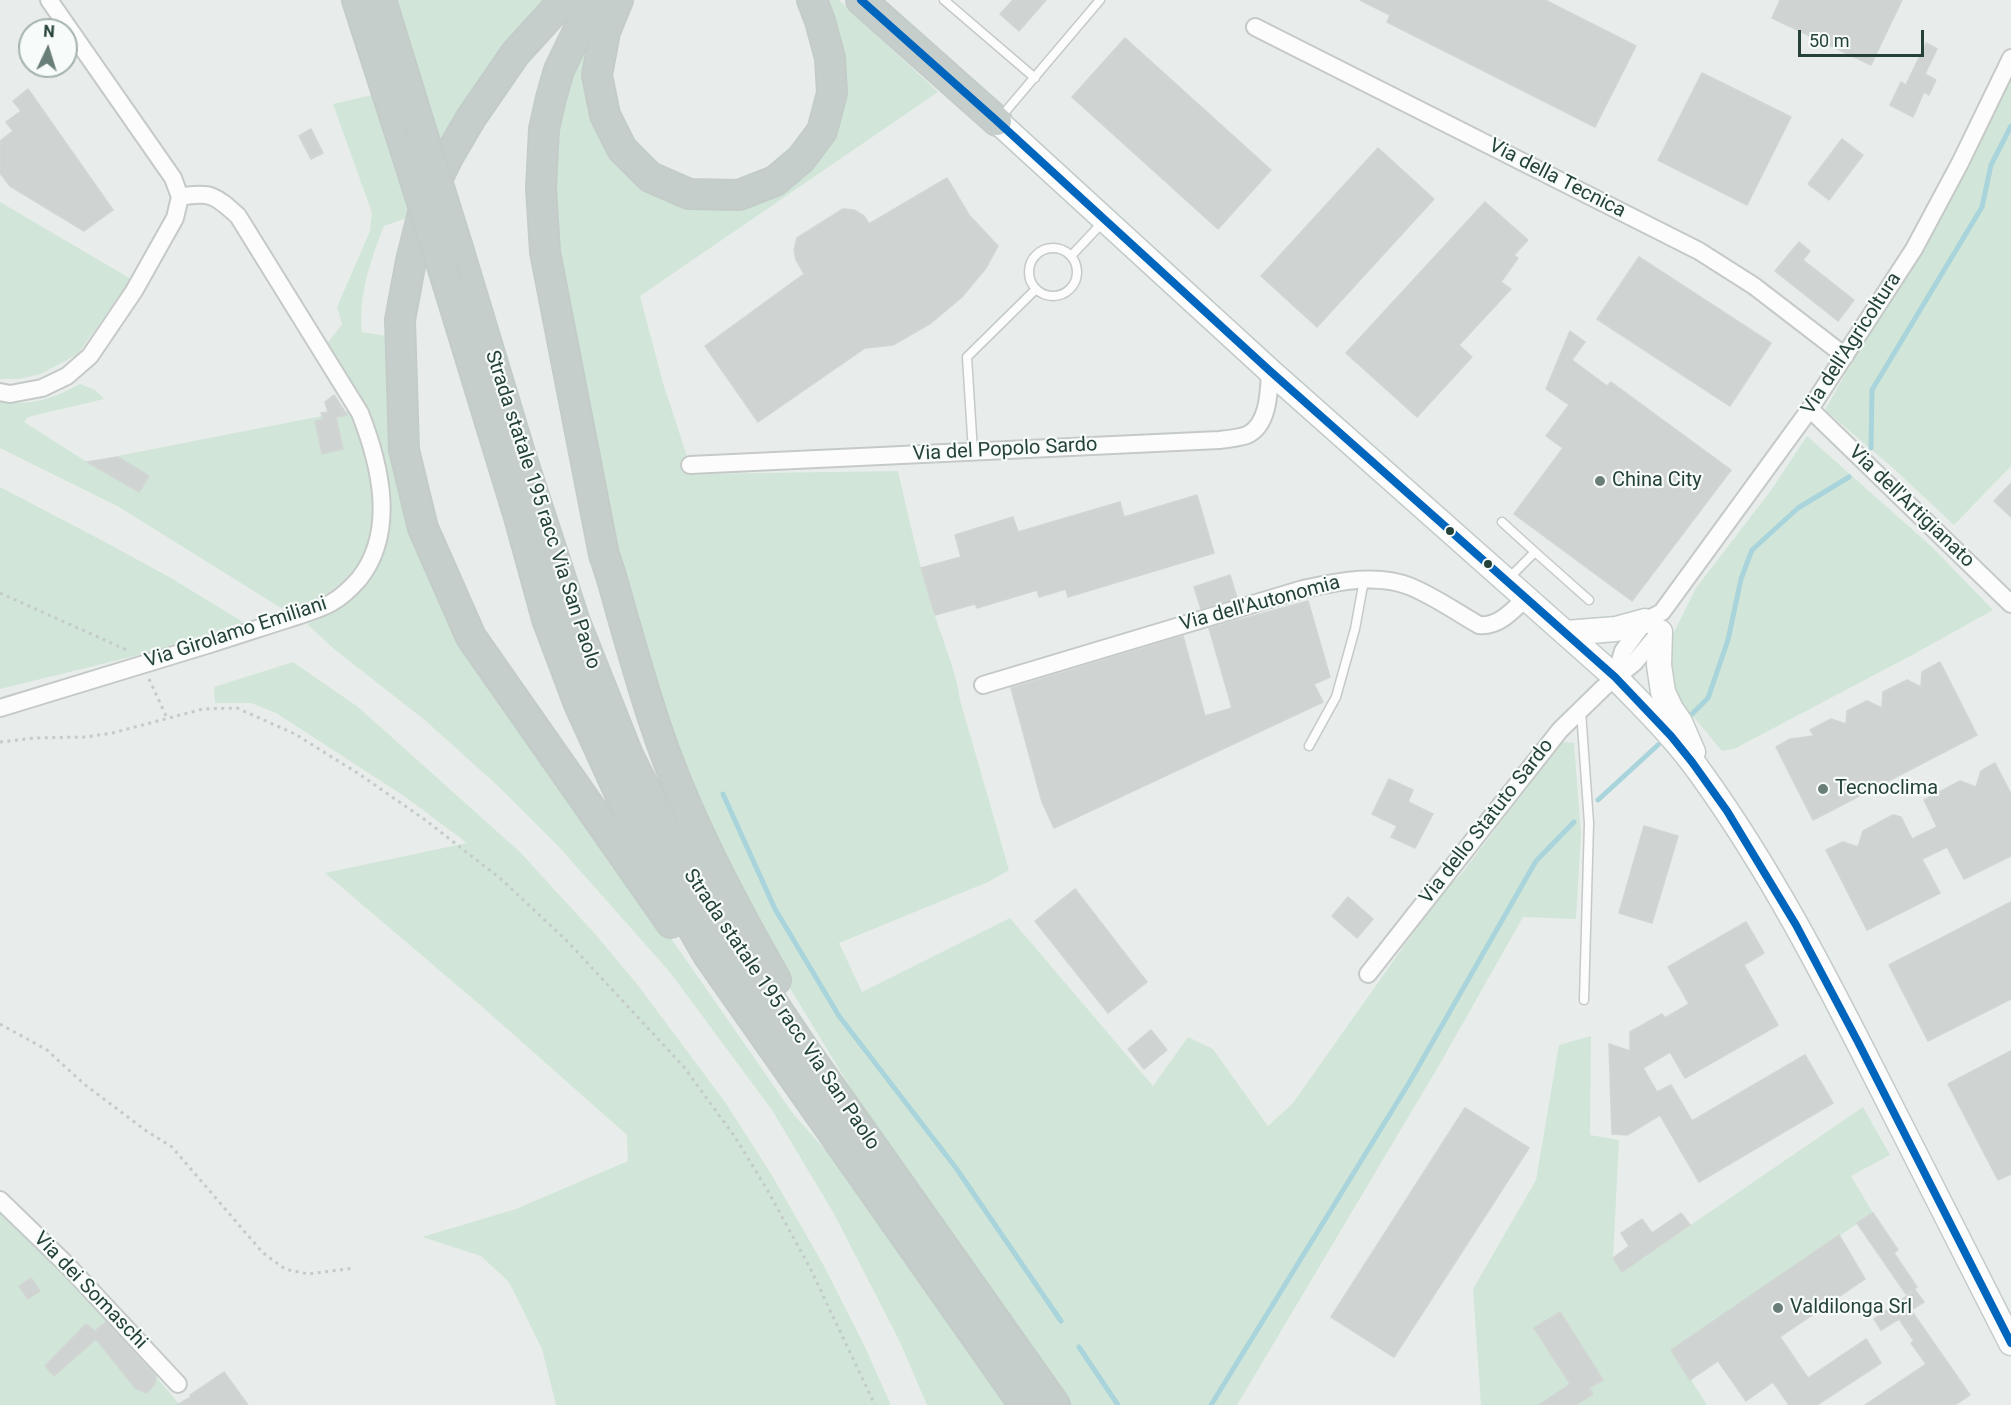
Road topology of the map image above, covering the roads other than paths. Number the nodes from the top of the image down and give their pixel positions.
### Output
1 (49, 0) edge
2 (357, 0) edge
3 (381, 0) edge
4 (564, 0) edge
5 (597, 0) edge
6 (618, 0) edge
7 (812, 0) edge
8 (861, 0) edge
9 (883, 0) edge
10 (944, 0) edge
11 (1100, 0) edge
12 (1255, 27) dead end
13 (2011, 58) edge
14 (928, 59) junction
15 (1035, 78) junction
16 (997, 121) junction
17 (180, 197) junction
18 (1105, 219) junction
19 (1071, 256) junction
20 (1035, 289) junction
21 (1845, 356) junction
22 (1270, 371) junction
23 (0, 392) edge
24 (1810, 409) junction
25 (973, 452) junction
26 (690, 465) dead end
27 (1502, 522) dead end
28 (1535, 552) junction
29 (1364, 580) junction
30 (1506, 581) junction
31 (1526, 598) junction
32 (1589, 600) dead end
33 (2011, 604) edge
34 (1656, 622) junction
35 (1566, 633) junction
36 (1615, 677) junction
37 (983, 686) dead end
38 (0, 708) edge
39 (1581, 708) junction
40 (1309, 747) dead end
41 (1703, 776) junction
42 (708, 955) junction
43 (1368, 974) dead end
44 (1584, 1000) dead end
45 (805, 1051) junction
46 (0, 1200) edge
47 (906, 1217) junction
48 (2011, 1343) edge
49 (178, 1384) dead end
50 (1024, 1405) edge
51 (1055, 1405) edge

1 - 17 street
2 - 42 highway, Strada statale 195 racc Via San Paolo, bridge
3 - 45 highway, Strada statale 195 racc Via San Paolo, bridge
4 - 42 highway
5 - 45 highway
6 - 7 highway
8 - 14 highway
9 - 14 highway
10 - 15 lane
11 - 15 lane
12 - 21 street, Via della Tecnica
13 - 21 street, Via dell'Agricoltura
14 - 16 highway
15 - 16 lane
16 - 18 main road
17 - 23 street
17 - 38 street, Via Girolamo Emiliani
18 - 19 lane
18 - 22 main road
19 - 20 lane
19 - 20 lane
20 - 25 lane
21 - 24 street, Via dell'Agricoltura
22 - 25 street, Via del Popolo Sardo
22 - 30 main road
24 - 33 street, Via dell'Artigianato
24 - 34 street, Via dell'Agricoltura
25 - 26 street, Via del Popolo Sardo
27 - 28 lane
28 - 30 lane
28 - 32 lane
29 - 31 street, Via dell'Autonomia
29 - 37 street, Via dell'Autonomia
29 - 40 lane
30 - 31 main road
31 - 35 main road
34 - 35 main road
34 - 36 street, Via dell'Agricoltura
34 - 41 main road
35 - 36 main road
36 - 39 street, Via dello Statuto Sardo
36 - 41 main road
39 - 43 street, Via dello Statuto Sardo
39 - 44 lane
41 - 48 main road
42 - 47 highway, Strada statale 195 racc Via San Paolo
45 - 47 highway, Strada statale 195 racc Via San Paolo
46 - 49 street, Via dei Somaschi
47 - 50 highway, Strada statale 195 racc Via San Paolo
47 - 51 highway, Strada statale 195 racc Via San Paolo

